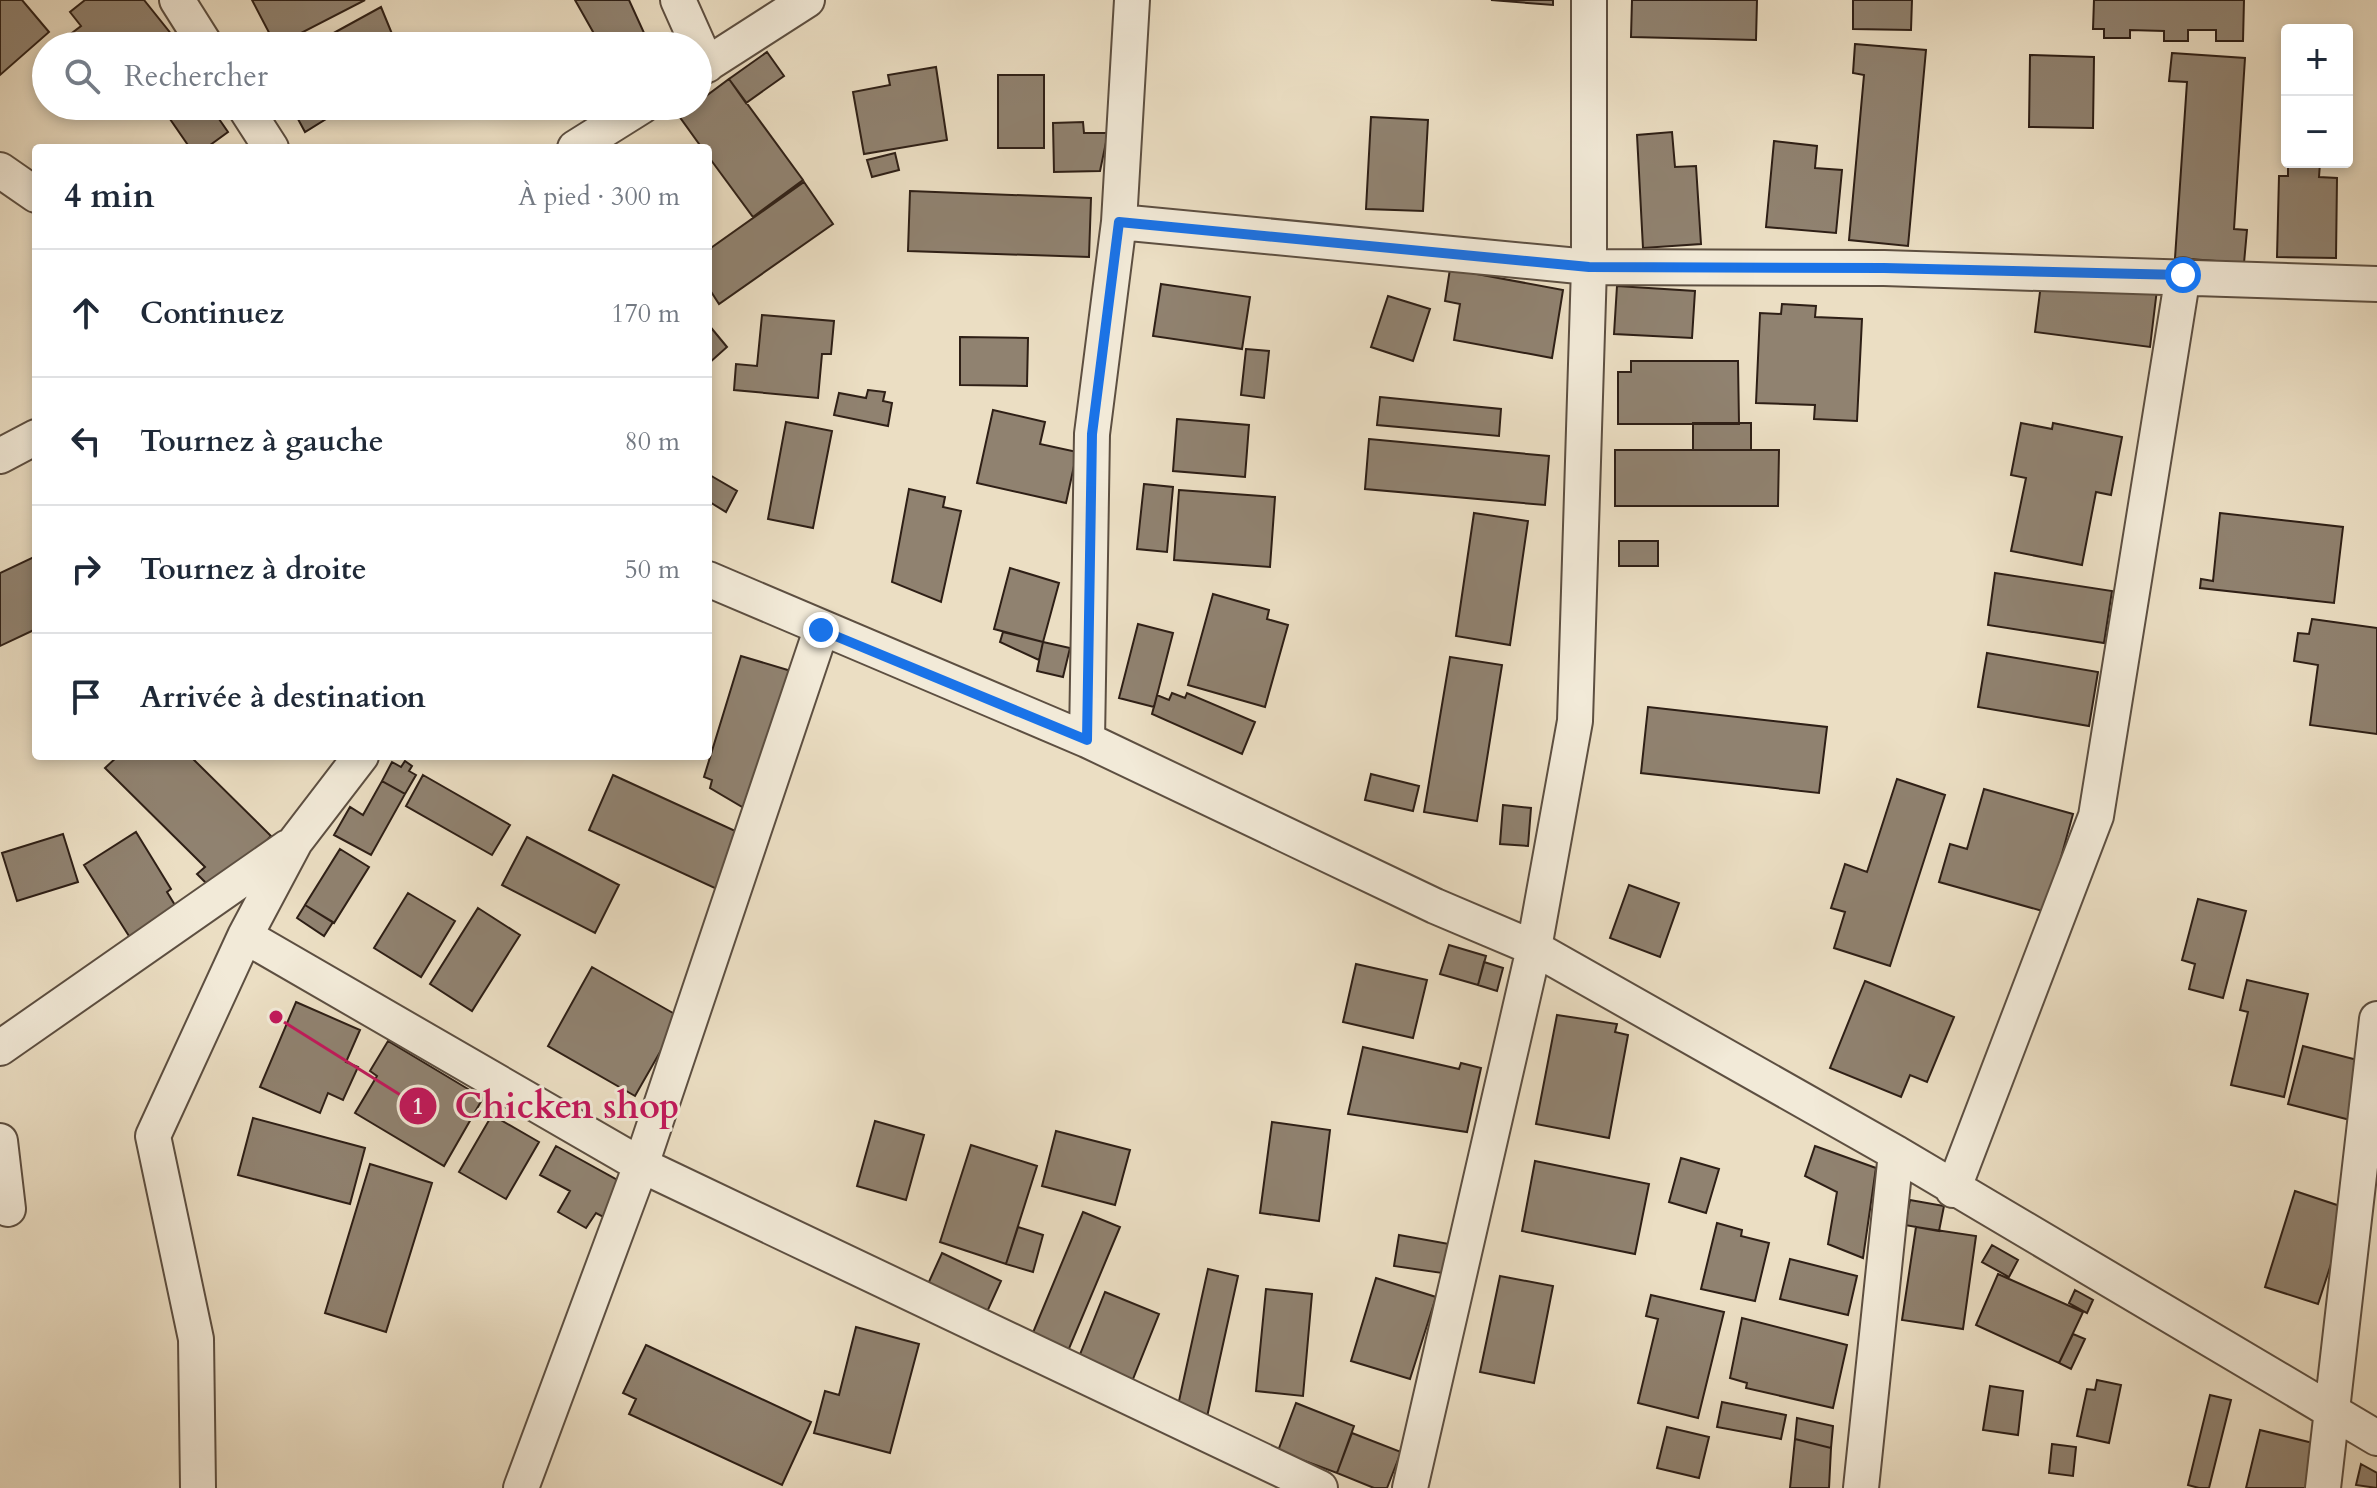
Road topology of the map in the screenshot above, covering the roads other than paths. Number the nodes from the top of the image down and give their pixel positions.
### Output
1 (177, 0) edge
2 (678, 0) edge
3 (807, 0) edge
4 (1132, 0) edge
5 (1589, 0) edge
6 (197, 32) edge
7 (690, 32) edge
8 (712, 62) edge
9 (253, 120) edge
10 (620, 120) edge
11 (268, 144) edge
12 (581, 144) edge
13 (0, 170) edge
14 (32, 192) edge
15 (1119, 222) junction
16 (1589, 267) junction
17 (2183, 275) junction
18 (2377, 284) edge
19 (32, 439) edge
20 (0, 456) edge
21 (712, 581) edge
22 (821, 630) junction
23 (1087, 740) junction
24 (358, 760) edge
25 (295, 842) junction
26 (245, 936) junction
27 (1534, 948) junction
28 (2377, 1019) edge
29 (0, 1048) edge
30 (0, 1141) edge
31 (1896, 1153) junction
32 (641, 1165) junction
33 (1953, 1190) junction
34 (8, 1209) dead end
35 (2332, 1413) junction
36 (2377, 1438) edge
37 (198, 1488) edge
38 (521, 1488) edge
39 (1320, 1488) edge
40 (1410, 1488) edge
41 (1861, 1488) edge
42 (2323, 1488) edge

1 - 6 street
2 - 7 street
3 - 8 street
4 - 15 street
5 - 16 street
9 - 11 street
10 - 12 street
13 - 14 street
15 - 16 street
15 - 23 street
16 - 17 street
16 - 27 street
17 - 18 street
17 - 33 street
19 - 20 street
21 - 22 street
22 - 23 street
22 - 32 street
23 - 27 street
24 - 25 street
25 - 26 street
25 - 29 street
26 - 32 street
26 - 37 street
27 - 31 street
27 - 40 street
28 - 35 street
30 - 34 street
31 - 33 street
31 - 41 street
32 - 38 street
32 - 39 street
33 - 35 street
35 - 36 street
35 - 42 street

